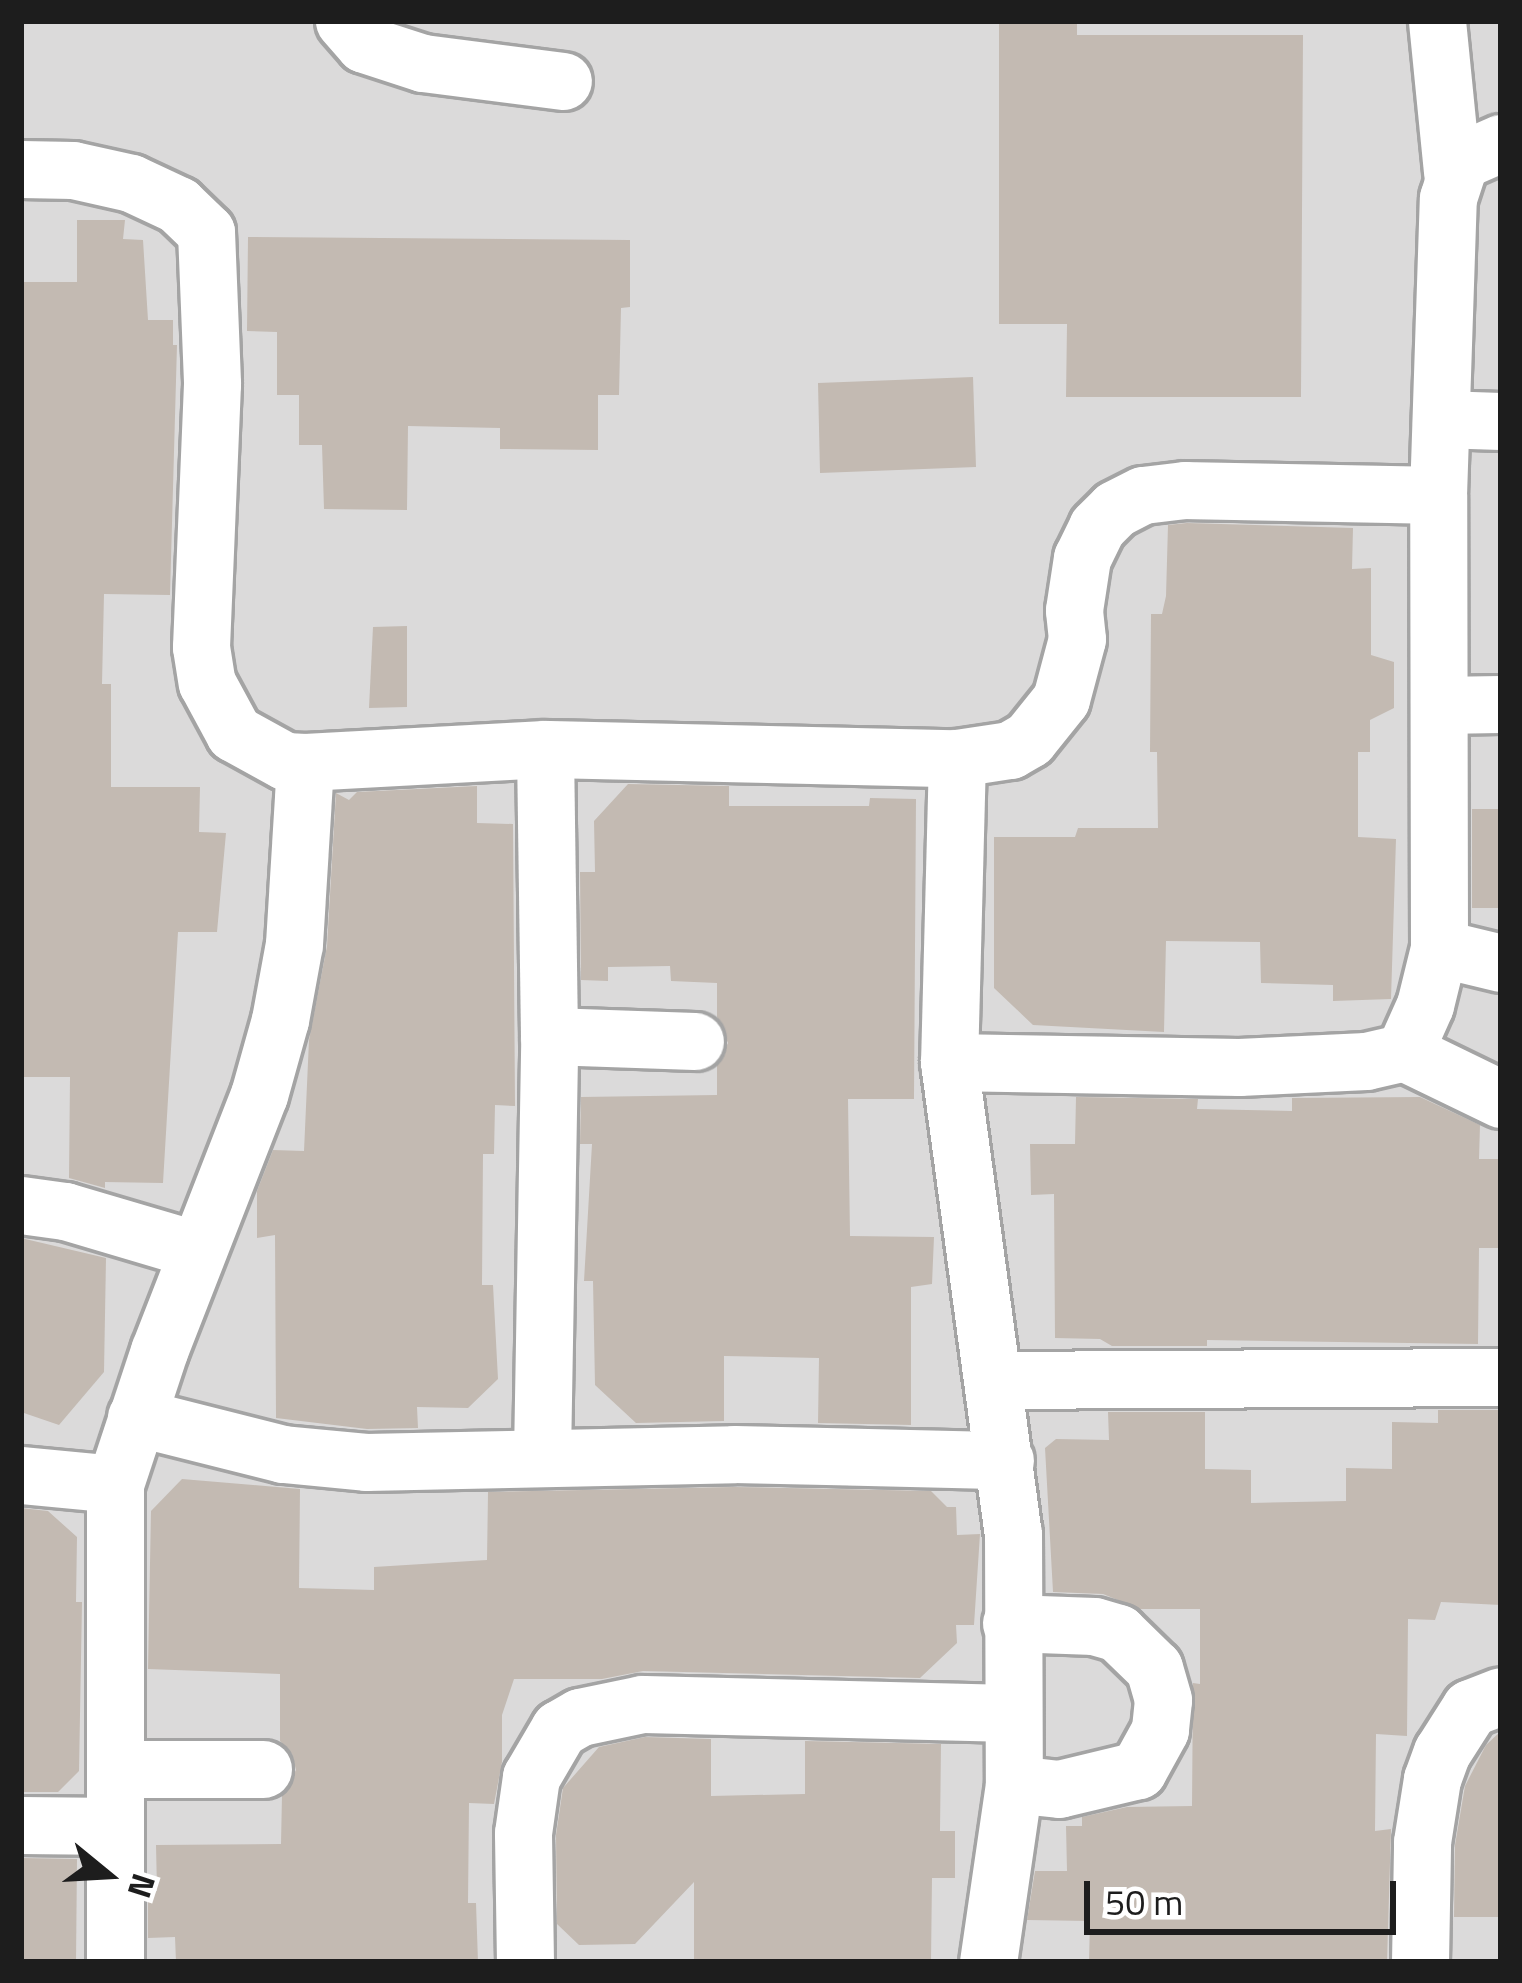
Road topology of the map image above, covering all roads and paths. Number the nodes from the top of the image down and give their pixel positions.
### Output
1 (344, 21) edge
2 (1437, 21) edge
3 (563, 81) dead end
4 (1501, 142) edge
5 (21, 170) edge
6 (1452, 172) junction
7 (1441, 419) junction
8 (1501, 421) edge
9 (1438, 495) junction
10 (1501, 704) edge
11 (1439, 705) junction
12 (545, 749) junction
13 (957, 758) junction
14 (305, 762) junction
15 (1439, 948) junction
16 (1501, 963) edge
17 (549, 1036) junction
18 (695, 1041) dead end
19 (1403, 1052) junction
20 (949, 1062) junction
21 (1501, 1099) edge
22 (21, 1205) edge
23 (196, 1250) junction
24 (1501, 1377) edge
25 (993, 1380) junction
26 (136, 1417) junction
27 (542, 1456) junction
28 (1005, 1460) junction
29 (21, 1475) edge
30 (115, 1484) junction
31 (1011, 1623) junction
32 (1501, 1696) edge
33 (1013, 1713) junction
34 (263, 1768) dead end
35 (116, 1769) junction
36 (1014, 1784) junction
37 (21, 1825) edge
38 (113, 1826) junction
39 (115, 1962) edge
40 (525, 1962) edge
41 (988, 1962) edge
42 (1420, 1962) edge

1 - 3 street
2 - 6 street
4 - 6 street
5 - 14 street
6 - 7 street
7 - 8 street
7 - 9 street
9 - 11 street
9 - 13 street
10 - 11 street
11 - 15 street
12 - 13 street
12 - 14 street
12 - 17 street
13 - 20 street
14 - 23 street
15 - 16 street
15 - 19 street
17 - 18 street
17 - 27 street
19 - 20 street
19 - 21 street
20 - 25 street
22 - 23 street
23 - 26 street
24 - 25 street
25 - 28 street
26 - 27 street
26 - 30 street
27 - 28 street
28 - 31 street
29 - 30 street
30 - 35 street
31 - 33 street
31 - 36 street
32 - 42 street
33 - 36 street
33 - 40 street
34 - 35 street
35 - 38 street
36 - 41 street
37 - 38 street
38 - 39 street

